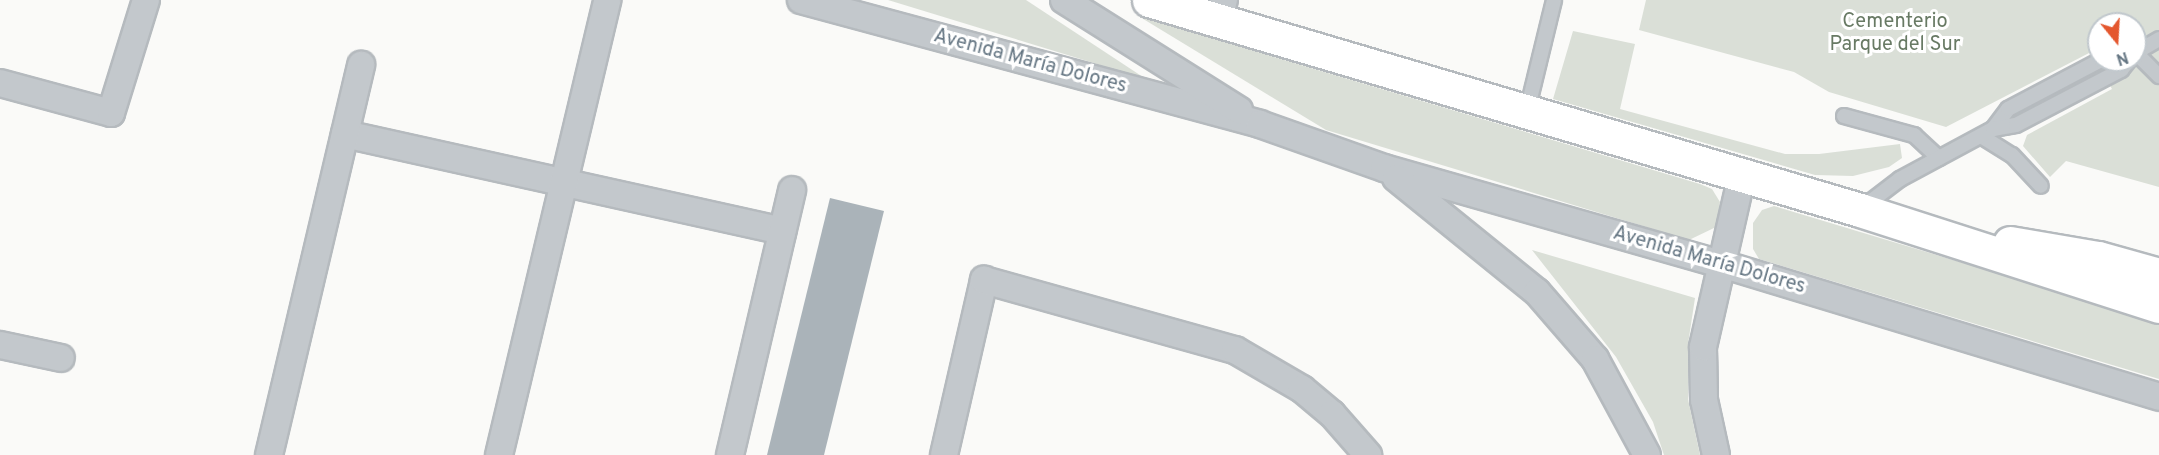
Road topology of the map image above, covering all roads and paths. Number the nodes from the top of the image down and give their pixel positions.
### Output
1 (146, 0) edge
2 (607, 0) edge
3 (801, 0) edge
4 (1064, 0) edge
5 (1149, 0) edge
6 (1554, 0) edge
7 (1222, 10) edge
8 (2147, 64) edge
9 (362, 65) dead end
10 (2087, 68) edge
11 (2117, 72) edge
12 (2159, 76) edge
13 (0, 83) edge
14 (1527, 111) junction
15 (1844, 116) dead end
16 (1260, 124) junction
17 (1987, 133) junction
18 (345, 134) junction
19 (1939, 158) junction
20 (1384, 168) junction
21 (1742, 175) junction
22 (565, 180) junction
23 (2041, 186) dead end
24 (792, 190) dead end
25 (1860, 210) junction
26 (782, 231) junction
27 (1948, 240) junction
28 (1722, 264) junction
29 (2159, 275) edge
30 (2159, 306) edge
31 (0, 345) edge
32 (61, 358) dead end
33 (2159, 397) edge
34 (1643, 454) edge
35 (269, 455) edge
36 (499, 455) edge
37 (730, 455) edge
38 (944, 455) edge
39 (1368, 455) edge
40 (1716, 455) edge

1 - 13 street
2 - 22 street
3 - 16 street, Avenida María Dolores
4 - 16 street, Avenida María Dolores
5 - 7 main road
6 - 14 lane
7 - 14 main road
8 - 12 lane
9 - 18 street
10 - 17 lane
11 - 17 lane
14 - 21 main road
15 - 19 lane
16 - 20 street, Avenida María Dolores
17 - 19 lane
17 - 23 lane
18 - 22 street
18 - 35 street
19 - 25 lane
20 - 28 street, Avenida María Dolores
20 - 34 street
21 - 25 main road
21 - 28 street
22 - 26 street
22 - 36 street
24 - 26 street
25 - 27 main road
26 - 37 street
27 - 29 main road
27 - 30 main road
28 - 33 street, Avenida María Dolores
28 - 40 street
31 - 32 street
38 - 39 street

